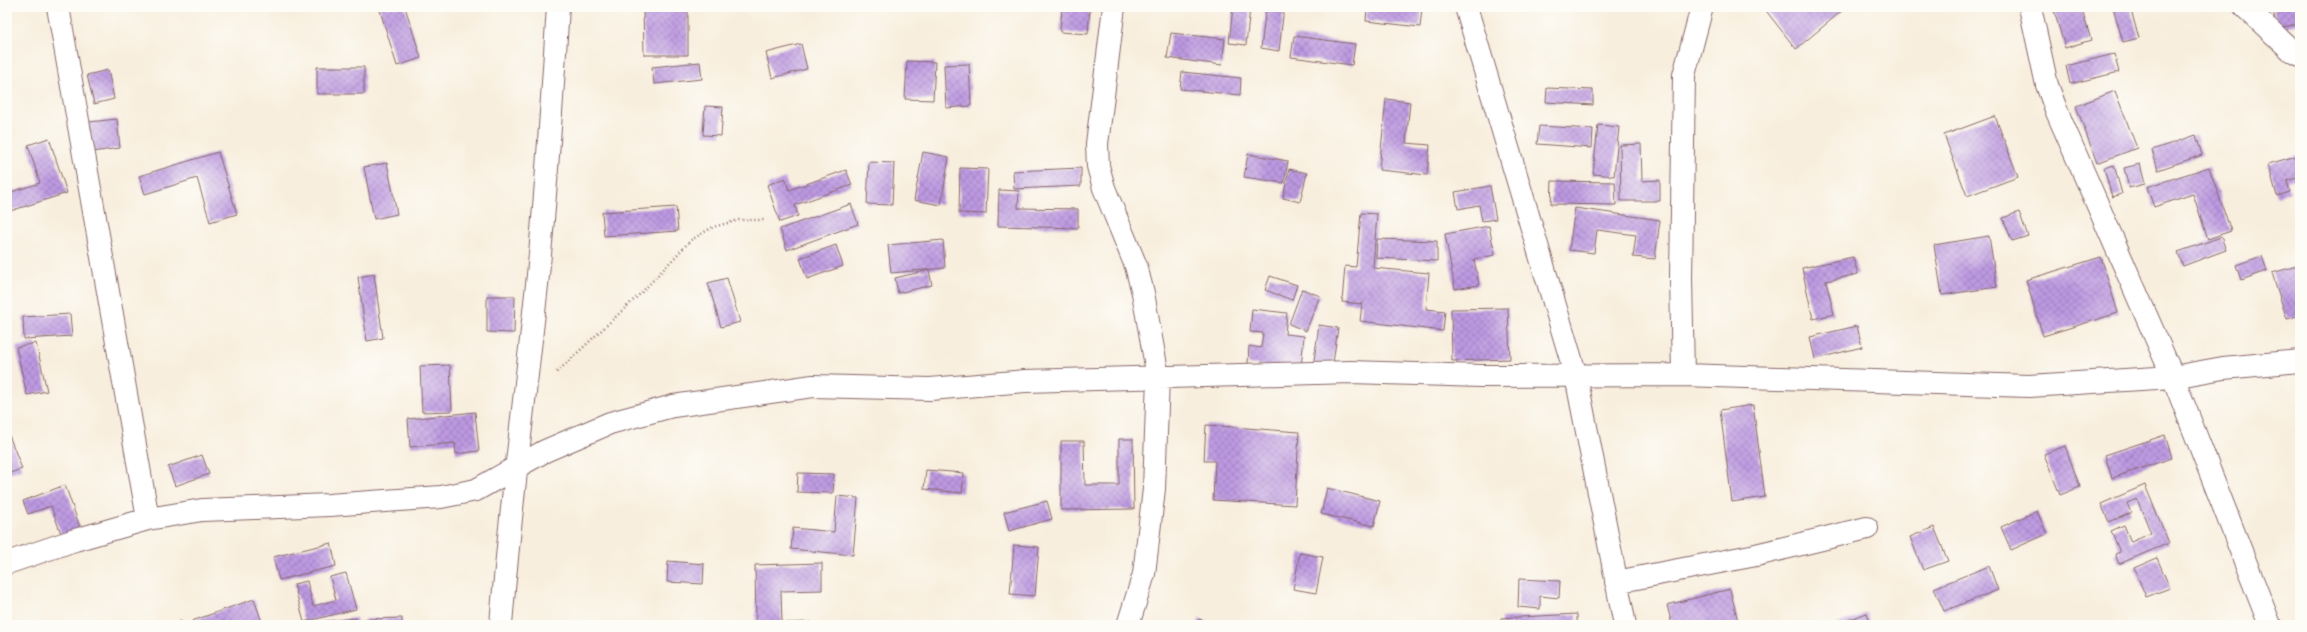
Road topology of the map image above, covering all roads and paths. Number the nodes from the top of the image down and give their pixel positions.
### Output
1 (58, 7) edge
2 (558, 7) edge
3 (1114, 7) edge
4 (1466, 7) edge
5 (1702, 7) edge
6 (2030, 7) edge
7 (2245, 7) edge
8 (2300, 55) edge
9 (766, 220) dead end
10 (2300, 361) edge
11 (1683, 375) junction
12 (1576, 376) junction
13 (1158, 377) junction
14 (2173, 377) junction
15 (524, 396) junction
16 (515, 470) junction
17 (148, 519) junction
18 (1867, 528) dead end
19 (7, 563) edge
20 (1616, 582) junction
21 (501, 625) edge
22 (1128, 625) edge
23 (1625, 625) edge
24 (2270, 625) edge

1 - 17 street
2 - 15 street
3 - 13 street
4 - 12 street
5 - 11 street
6 - 14 street
7 - 8 street
9 - 15 path
10 - 14 street
11 - 12 street
11 - 14 street
12 - 13 street
12 - 20 street
13 - 16 street
13 - 22 street
14 - 24 street
15 - 16 street
16 - 17 street
16 - 21 street
17 - 19 street
18 - 20 street
20 - 23 street

